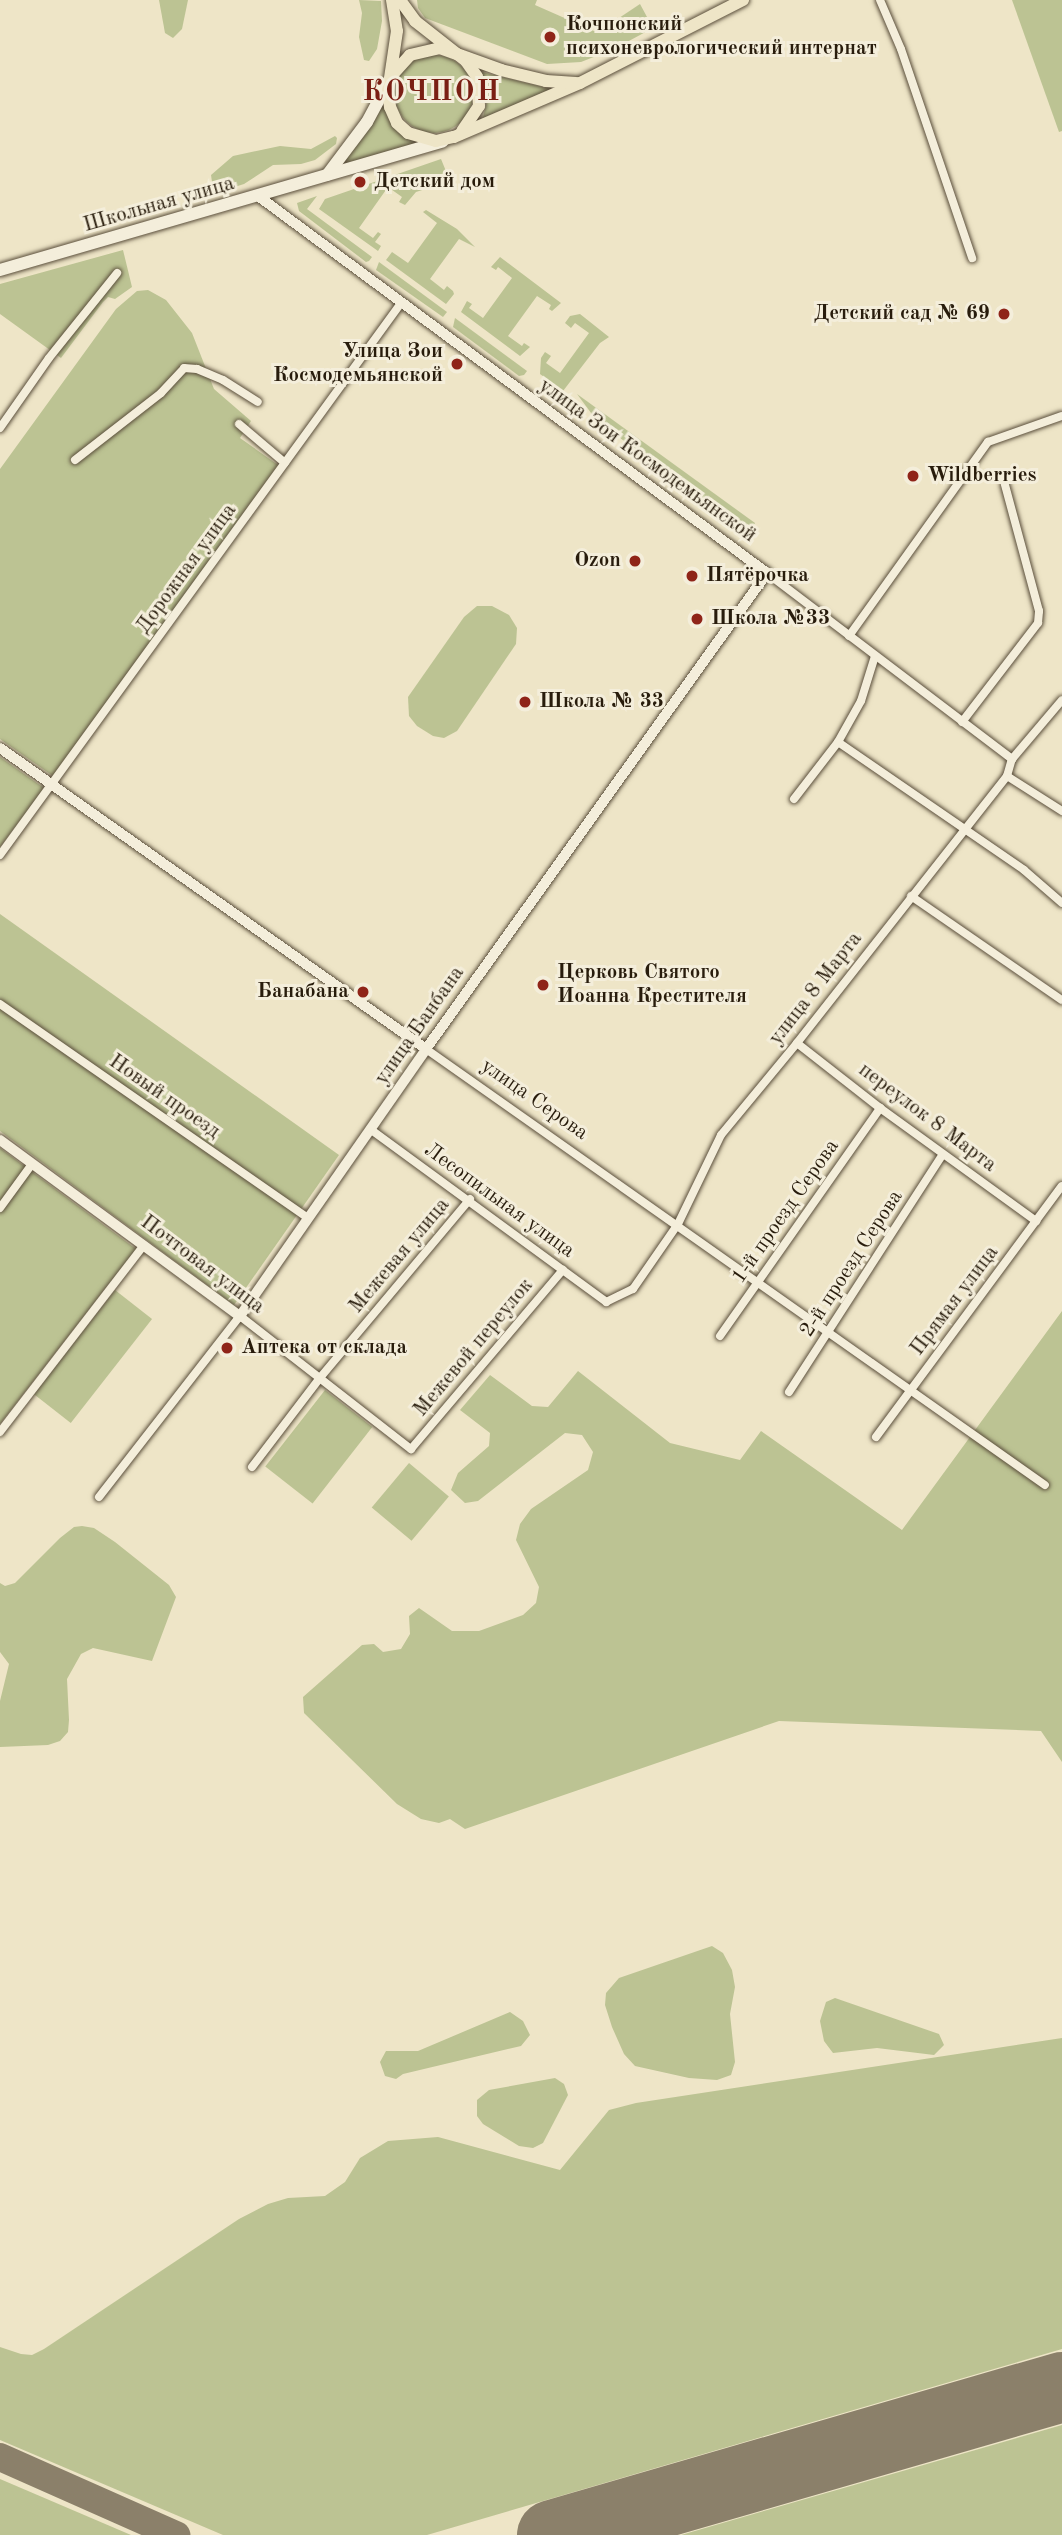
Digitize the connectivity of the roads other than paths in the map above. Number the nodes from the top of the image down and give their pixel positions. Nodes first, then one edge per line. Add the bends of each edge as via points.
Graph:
1 (392, 0) edge
2 (400, 0) edge
3 (743, 0) edge
4 (880, 0) edge
5 (452, 51) junction
6 (389, 81) junction
7 (580, 83) junction
8 (454, 137) junction
9 (327, 175) junction
10 (258, 197) junction
11 (972, 258) dead end
12 (0, 270) edge
13 (117, 274) dead end
14 (401, 303) junction
15 (258, 402) dead end
16 (1062, 416) edge
17 (239, 424) dead end
18 (0, 428) edge
19 (75, 460) dead end
20 (285, 463) junction
21 (1004, 485) dead end
22 (767, 573) junction
23 (849, 636) junction
24 (875, 656) junction
25 (1062, 700) edge
26 (962, 722) junction
27 (838, 742) junction
28 (0, 748) edge
29 (1012, 759) junction
30 (1007, 776) junction
31 (52, 785) junction
32 (794, 799) dead end
33 (1062, 811) edge
34 (965, 829) junction
35 (0, 855) edge
36 (911, 897) junction
37 (1062, 903) edge
38 (1062, 1000) edge
39 (2, 1009) edge
40 (797, 1044) junction
41 (426, 1049) junction
42 (880, 1108) junction
43 (370, 1129) junction
44 (0, 1140) edge
45 (943, 1154) junction
46 (32, 1164) junction
47 (1062, 1186) edge
48 (470, 1199) junction
49 (0, 1208) edge
50 (308, 1218) junction
51 (1036, 1221) junction
52 (678, 1224) junction
53 (144, 1245) junction
54 (563, 1270) junction
55 (758, 1282) junction
56 (606, 1302) joint
57 (240, 1316) junction
58 (830, 1332) junction
59 (720, 1336) dead end
60 (319, 1379) junction
61 (910, 1390) junction
62 (789, 1392) dead end
63 (0, 1432) edge
64 (876, 1437) dead end
65 (411, 1449) joint
66 (252, 1467) dead end
67 (1045, 1485) dead end
68 (99, 1497) dead end

1 - 6 main road via 397,31
2 - 5 main road via 415,21
3 - 7 main road
4 - 11 street via 906,61
5 - 6 main road via 432,48 414,53
5 - 7 main road via 501,70 546,81
5 - 8 main road via 473,70 480,94 473,120
6 - 8 main road via 390,107 403,129 427,140
6 - 9 main road via 367,122
7 - 8 main road
8 - 9 main road, Школьная улица
9 - 10 main road, Школьная улица
10 - 12 main road, Школьная улица
10 - 14 street, улица Зои Космодемьянской
13 - 18 street
14 - 20 street, Дорожная улица
14 - 22 street, улица Зои Космодемьянской
15 - 19 street via 223,380 184,368 161,393
16 - 23 street via 988,442
17 - 20 street
20 - 31 street, Дорожная улица
21 - 26 street via 1038,623
22 - 23 street, улица Зои Космодемьянской
22 - 41 street, улица Банбана
23 - 24 street, улица Зои Космодемьянской
24 - 26 street, улица Зои Космодемьянской
24 - 27 street via 861,701
25 - 29 street, улица 8 Марта
26 - 29 street, улица Зои Космодемьянской
27 - 32 street
27 - 34 street
28 - 31 street, улица Серова
29 - 30 street, улица 8 Марта
30 - 33 street
30 - 34 street, улица 8 Марта
31 - 35 street, Дорожная улица
31 - 41 street, улица Серова
34 - 36 street, улица 8 Марта
34 - 37 street
36 - 38 street
36 - 40 street, улица 8 Марта
39 - 50 street, Новый проезд
40 - 42 street, переулок 8 Марта
40 - 52 street, улица 8 Марта via 721,1135
41 - 43 street, улица Банбана
41 - 52 street, улица Серова
42 - 45 street, переулок 8 Марта
42 - 55 street, 1-й проезд Серова
43 - 48 street, Лесопильная улица
43 - 50 street, улица Банбана
44 - 46 street, Почтовая улица
45 - 51 street, переулок 8 Марта
45 - 58 street, 2-й проезд Серова
46 - 49 street
46 - 53 street, Почтовая улица
47 - 51 street, Прямая улица
48 - 54 street, Лесопильная улица
48 - 60 street, Межевая улица
50 - 57 street, улица Банбана
51 - 61 street, Прямая улица
52 - 55 street, улица Серова
52 - 56 street, улица 8 Марта via 633,1289
53 - 57 street, Почтовая улица
53 - 63 street
54 - 56 street, Лесопильная улица
54 - 65 street, Межевой переулок
55 - 58 street, улица Серова
55 - 59 street, 1-й проезд Серова
57 - 60 street, Почтовая улица
57 - 68 street, улица Банбана
58 - 61 street, улица Серова
58 - 62 street, 2-й проезд Серова
60 - 65 street, Почтовая улица
60 - 66 street, Межевая улица
61 - 64 street, Прямая улица
61 - 67 street, улица Серова

